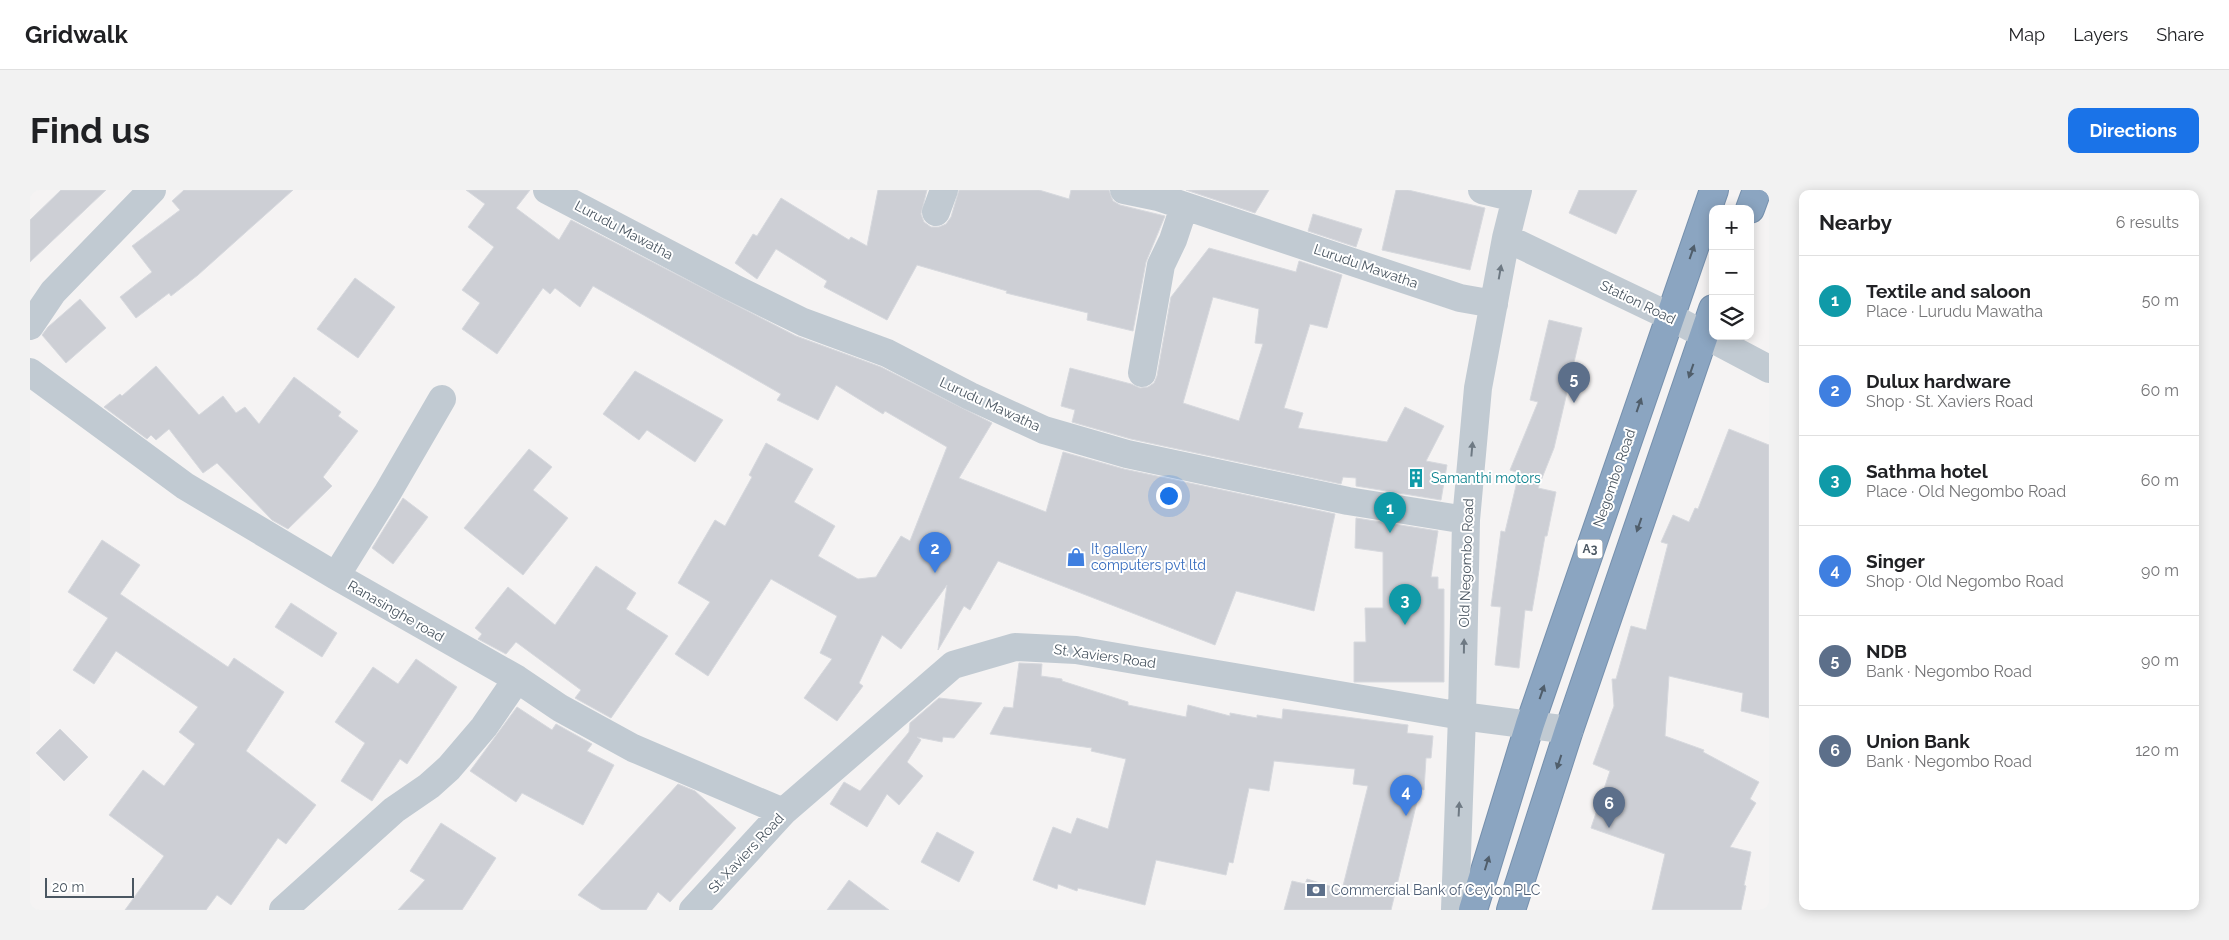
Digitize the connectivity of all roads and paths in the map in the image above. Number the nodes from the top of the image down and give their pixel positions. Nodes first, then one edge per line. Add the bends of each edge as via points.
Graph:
1 (152, 190) edge
2 (547, 190) edge
3 (1124, 190) edge
4 (1482, 190) edge
5 (1714, 190) edge
6 (1757, 190) edge
7 (1517, 194) edge
8 (1751, 205) edge
9 (1184, 207) junction
10 (1506, 238) junction
11 (1494, 304) junction
12 (1669, 316) junction
13 (1708, 321) edge
14 (30, 326) edge
15 (1769, 369) edge
16 (30, 372) edge
17 (1142, 373) dead end
18 (442, 399) dead end
19 (1466, 520) junction
20 (336, 576) junction
21 (517, 679) junction
22 (1462, 716) junction
23 (1530, 724) junction
24 (1569, 730) junction
25 (783, 812) junction
26 (283, 910) edge
27 (693, 910) edge
28 (1454, 910) edge
29 (1473, 910) edge
30 (1511, 910) edge

1 - 14 street via 54,292
2 - 19 street, Lurudu Mawatha via 803,322 887,353 1044,430 1127,454 1339,499
3 - 9 street, Lurudu Mawatha via 1158,197
4 - 7 street
12 -> 5 highway, Negombo Road / A3
6 - 8 highway
7 - 10 street, Old Negombo Road
9 - 11 street, Lurudu Mawatha via 1460,298
9 - 17 street via 1161,266
11 -> 10 street, Old Negombo Road
10 - 12 street, Station Road
19 -> 11 street, Old Negombo Road via 1478,388
12 - 13 street, Station Road
23 -> 12 highway, Negombo Road / A3
13 - 15 street, Station Road
13 -> 24 highway
16 - 20 street, Ranasinghe road via 185,486
18 - 20 street
22 -> 19 street, Old Negombo Road
20 - 21 street, Ranasinghe road
21 - 25 street, Ranasinghe road via 560,708 633,748
21 - 26 street via 484,728 449,768 394,810
22 - 23 street, St. Xaviers Road
22 - 25 street, St. Xaviers Road via 1076,650 1014,647 953,665
28 -> 22 street, Old Negombo Road
23 - 24 street, St. Xaviers Road
29 -> 23 highway, Negombo Road / A3
24 -> 30 highway
25 - 27 street, St. Xaviers Road

